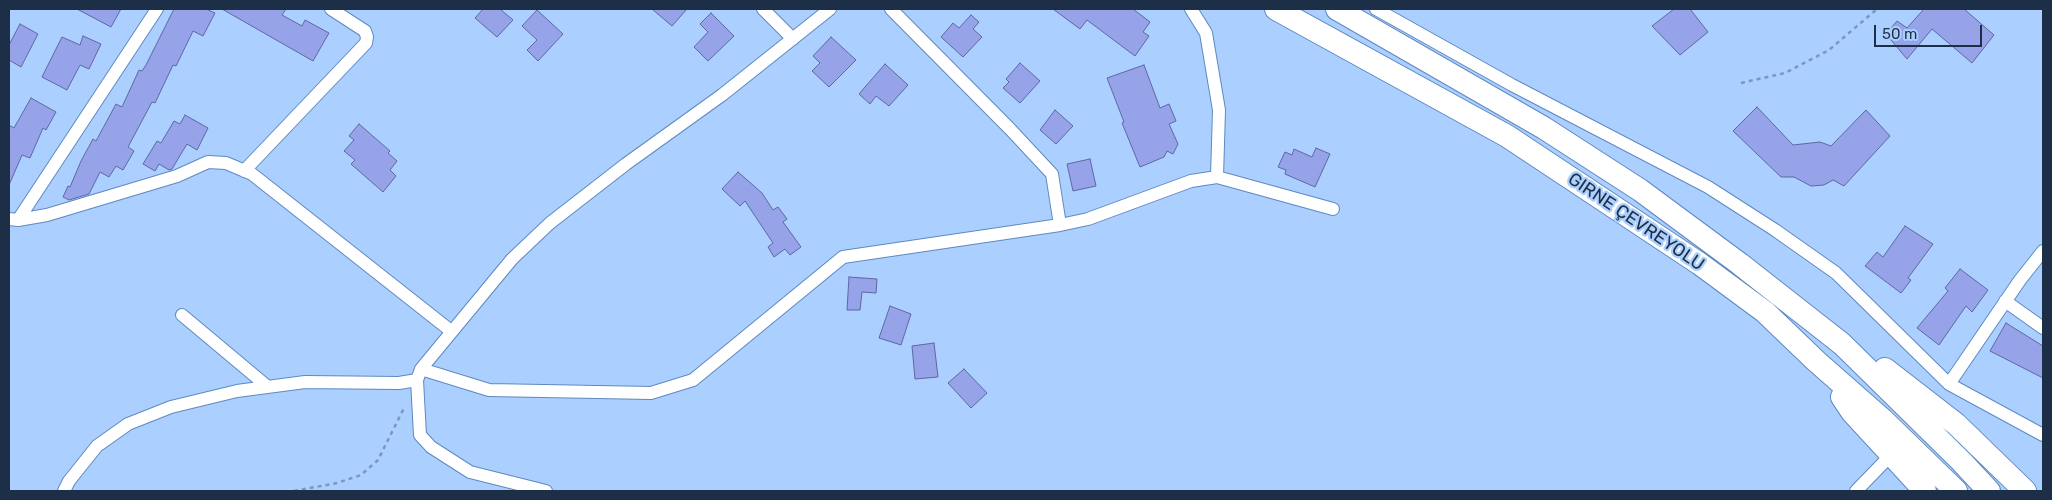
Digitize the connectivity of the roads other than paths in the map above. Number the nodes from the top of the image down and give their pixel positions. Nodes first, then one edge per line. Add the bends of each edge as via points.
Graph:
1 (157, 9) edge
2 (331, 9) edge
3 (763, 9) edge
4 (830, 9) edge
5 (891, 9) edge
6 (1191, 9) edge
7 (1276, 9) edge
8 (1337, 9) edge
9 (1376, 9) edge
10 (793, 39) junction
11 (244, 171) junction
12 (1217, 177) junction
13 (1332, 209) dead end
14 (14, 220) edge
15 (1060, 226) junction
16 (2043, 251) edge
17 (2005, 301) junction
18 (182, 316) dead end
19 (2043, 328) edge
20 (451, 332) junction
21 (1842, 344) junction
22 (1816, 361) junction
23 (415, 377) junction
24 (1949, 384) junction
25 (268, 387) junction
26 (2043, 435) edge
27 (1891, 455) junction
28 (64, 491) edge
29 (546, 491) edge
30 (1856, 491) edge
31 (1924, 491) edge
32 (1956, 491) edge
33 (1989, 491) edge
34 (2025, 491) edge

1 - 14 street
2 - 11 street via 365,30 368,36 366,44
3 - 10 street
4 - 10 street
5 - 15 street via 1052,174
6 - 12 street via 1206,33 1219,110
7 - 22 highway, GIRNE ÇEVREYOLU via 1507,136 1613,205 1765,312
8 - 21 highway, GIRNE ÇEVREYOLU via 1544,128 1640,190
9 - 24 street via 1512,85 1708,187 1775,230 1836,273
10 - 20 street via 550,223 512,259
11 - 14 street via 226,163 208,162 177,176 47,215
11 - 20 street via 252,174
12 - 13 street
12 - 15 street via 1191,181
15 - 23 street via 843,258 694,380 651,392 490,390
16 - 17 street
17 - 19 street
17 - 24 street
18 - 25 street
20 - 23 street
21 - 33 highway, GIRNE ÇEVREYOLU
21 - 34 highway via 1888,371 1956,424
22 - 27 highway via 1852,412
22 - 32 highway, GIRNE ÇEVREYOLU
23 - 25 street via 399,383 305,382
23 - 29 street via 420,435 431,447 470,472
24 - 26 street
25 - 28 street via 171,407 128,424 97,446
27 - 30 street
27 - 31 highway

